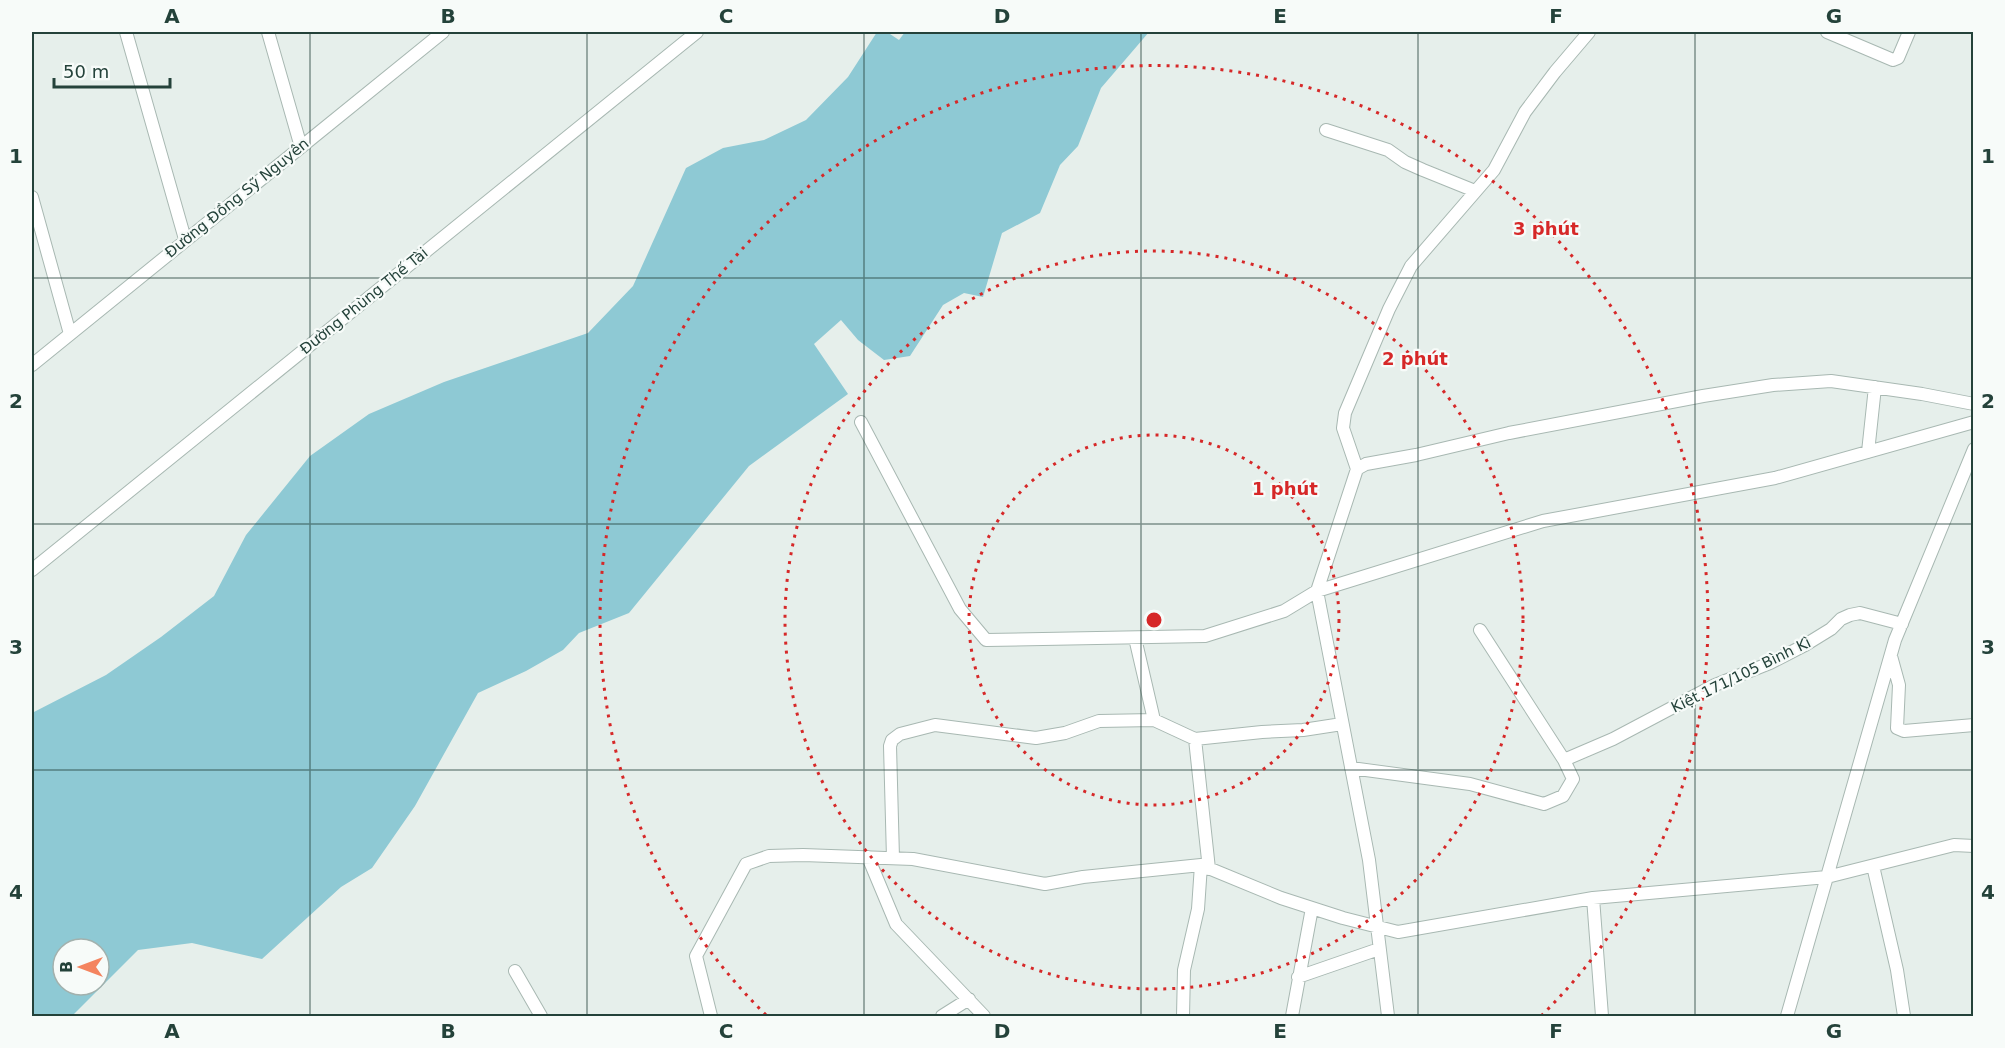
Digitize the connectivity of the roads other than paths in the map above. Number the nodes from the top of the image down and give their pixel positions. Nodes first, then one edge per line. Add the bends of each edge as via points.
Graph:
1 (126, 32) edge
2 (268, 32) edge
3 (443, 32) edge
4 (697, 32) edge
5 (1589, 32) edge
6 (1827, 32) edge
7 (1909, 32) edge
8 (1326, 130) dead end
9 (301, 147) junction
10 (1476, 191) junction
11 (32, 198) edge
12 (185, 239) junction
13 (70, 334) junction
14 (32, 365) edge
15 (1875, 387) junction
16 (1974, 404) edge
17 (861, 422) dead end
18 (1974, 422) edge
19 (1974, 449) edge
20 (1868, 452) junction
21 (1357, 469) junction
22 (1969, 471) edge
23 (32, 570) edge
24 (1317, 591) junction
25 (1902, 624) junction
26 (1480, 630) dead end
27 (1135, 638) junction
28 (1891, 655) junction
29 (1154, 720) junction
30 (1342, 724) junction
31 (1974, 725) edge
32 (1196, 739) junction
33 (1564, 760) junction
34 (1351, 768) junction
35 (1972, 846) edge
36 (868, 857) junction
37 (893, 858) junction
38 (1974, 860) edge
39 (1873, 866) junction
40 (1205, 867) junction
41 (1827, 878) junction
42 (1593, 898) junction
43 (1312, 908) junction
44 (1377, 926) junction
45 (1379, 949) junction
46 (515, 971) dead end
47 (1298, 976) junction
48 (969, 999) junction
49 (541, 1017) edge
50 (711, 1017) edge
51 (942, 1017) edge
52 (984, 1017) edge
53 (1183, 1017) edge
54 (1292, 1017) edge
55 (1388, 1017) edge
56 (1602, 1017) edge
57 (1786, 1017) edge
58 (1904, 1017) edge

1 - 12 street
2 - 9 street
3 - 9 street, Đường Đồng Sỹ Nguyên
4 - 23 street, Đường Phùng Thế Tài
5 - 10 street via 1525,112 1494,170
6 - 7 street via 1893,60 1898,58
8 - 10 street via 1388,150 1405,162
9 - 12 street, Đường Đồng Sỹ Nguyên
10 - 21 street via 1411,266 1349,402 1343,428
11 - 13 street
12 - 13 street, Đường Đồng Sỹ Nguyên
13 - 14 street, Đường Đồng Sỹ Nguyên
15 - 16 street
15 - 20 street
15 - 21 street via 1831,381 1773,385 1509,433
17 - 27 street via 960,609 986,640
18 - 20 street
19 - 22 street
20 - 24 street via 1775,478 1543,521
21 - 24 street
22 - 25 street
24 - 27 street via 1284,611 1205,636
24 - 30 street
25 - 28 street
25 - 33 street, Kiệt 171/105 Bình Kì via 1860,613 1850,615 1796,650
26 - 33 street
27 - 29 street
28 - 31 street via 1899,685 1897,728 1904,731
28 - 41 street
29 - 32 street
29 - 37 street via 1099,721 1036,738 945,726 926,727 895,737 890,746
30 - 32 street
30 - 34 street
32 - 40 street
33 - 34 street via 1573,779 1563,796 1544,804 1470,784
34 - 44 street
35 - 38 street
35 - 39 street via 1954,845
36 - 37 street
36 - 48 street via 896,924
36 - 50 street via 769,856 746,864 696,956
37 - 40 street via 1045,884
39 - 41 street
39 - 58 street
40 - 43 street
40 - 53 street via 1184,970
41 - 42 street
41 - 57 street
42 - 44 street via 1398,932
42 - 56 street
43 - 44 street
43 - 47 street
44 - 45 street
45 - 47 street
45 - 55 street
46 - 49 street
47 - 54 street
48 - 51 street
48 - 52 street

